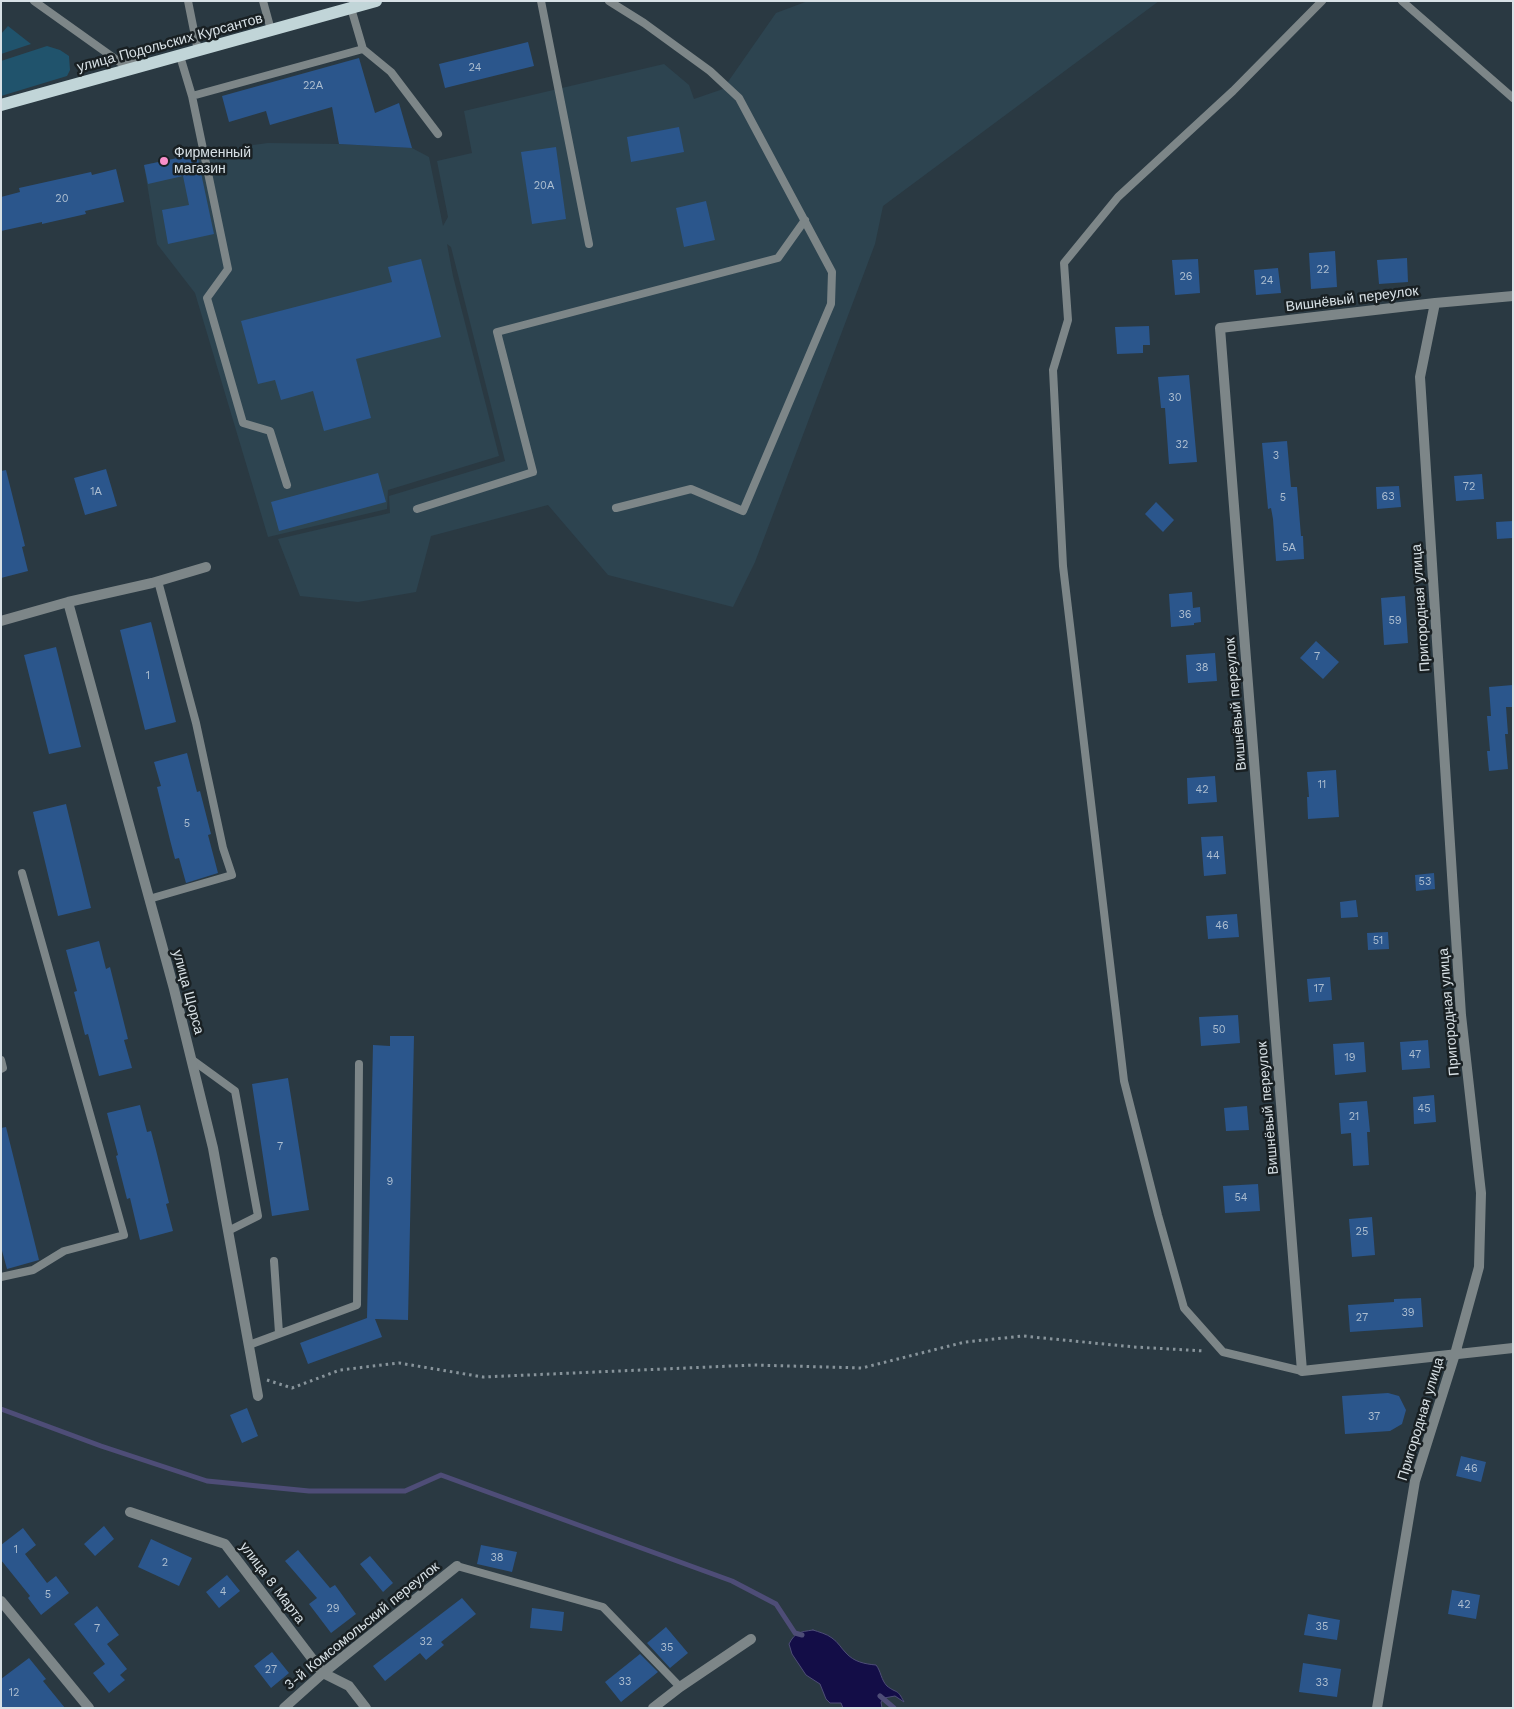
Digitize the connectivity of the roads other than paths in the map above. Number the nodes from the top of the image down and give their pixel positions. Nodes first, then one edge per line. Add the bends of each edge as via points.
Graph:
1 (34, 1) edge
2 (188, 1) edge
3 (263, 1) edge
4 (376, 1) edge
5 (541, 1) edge
6 (609, 1) edge
7 (1322, 1) edge
8 (1402, 1) edge
9 (351, 8) junction
10 (271, 30) junction
11 (363, 49) junction
12 (198, 51) junction
13 (180, 56) junction
14 (158, 61) junction
15 (192, 96) junction
16 (1513, 98) edge
17 (1, 105) edge
18 (438, 134) dead end
19 (804, 220) junction
20 (589, 244) dead end
21 (1513, 296) edge
22 (1435, 303) junction
23 (287, 485) dead end
24 (616, 508) dead end
25 (417, 510) dead end
26 (206, 567) dead end
27 (158, 581) junction
28 (68, 602) junction
29 (1, 621) edge
30 (22, 873) dead end
31 (149, 899) junction
32 (191, 1059) junction
33 (1, 1060) edge
34 (359, 1064) dead end
35 (1, 1069) edge
36 (228, 1231) junction
37 (274, 1261) dead end
38 (1, 1278) edge
39 (279, 1333) junction
40 (249, 1345) junction
41 (1513, 1348) edge
42 (1455, 1354) junction
43 (1302, 1371) junction
44 (258, 1396) dead end
45 (130, 1512) dead end
46 (457, 1566) joint
47 (1, 1601) edge
48 (751, 1639) dead end
49 (323, 1673) junction
50 (680, 1687) junction
51 (88, 1708) edge
52 (284, 1708) edge
53 (366, 1708) edge
54 (654, 1708) edge
55 (1377, 1708) edge

1 - 14 lane via 121,63
2 - 12 lane
3 - 10 lane
4 - 9 main road, улица Подольских Курсантов
5 - 20 lane
6 - 19 lane via 710,71 739,98
7 - 43 lane via 1233,92 1118,197 1064,263 1068,320 1052,370 1062,566 1124,1081 1184,1308 1223,1352
8 - 16 lane
9 - 10 main road, улица Подольских Курсантов
9 - 11 lane
10 - 12 main road, улица Подольских Курсантов
11 - 15 lane
11 - 18 lane via 392,72
12 - 13 main road, улица Подольских Курсантов
13 - 14 main road, улица Подольских Курсантов
13 - 15 lane
14 - 17 main road, улица Подольских Курсантов
15 - 23 lane via 228,269 207,298 243,423 270,430
19 - 24 lane via 832,272 831,304 743,511 691,489
19 - 25 lane via 778,258 497,332 533,472
21 - 22 street, Вишнёвый переулок
22 - 42 street, Пригородная улица via 1420,376 1461,1015 1481,1193 1479,1267
22 - 43 street, Вишнёвый переулок via 1220,328
26 - 27 street
27 - 28 street
27 - 31 lane via 232,874
28 - 29 street
28 - 31 street, улица Щорса
30 - 38 lane via 124,1235 64,1251 32,1270
31 - 32 street, улица Щорса
32 - 36 street, улица Щорса via 213,1148
32 - 36 lane via 235,1091 258,1216
33 - 35 lane via 4,1068
34 - 39 lane via 356,1305
36 - 40 street, улица Щорса
37 - 39 lane
39 - 40 lane
40 - 44 street, улица Щорса
41 - 42 street
42 - 43 street
42 - 55 street, Пригородная улица via 1415,1481
45 - 49 street, улица 8 Марта via 225,1544
46 - 49 street, 3-й Комсомольский переулок
46 - 50 lane via 603,1607
47 - 51 street
48 - 50 street
49 - 52 street, 3-й Комсомольский переулок
49 - 53 street, улица 8 Марта via 349,1686
50 - 54 street

